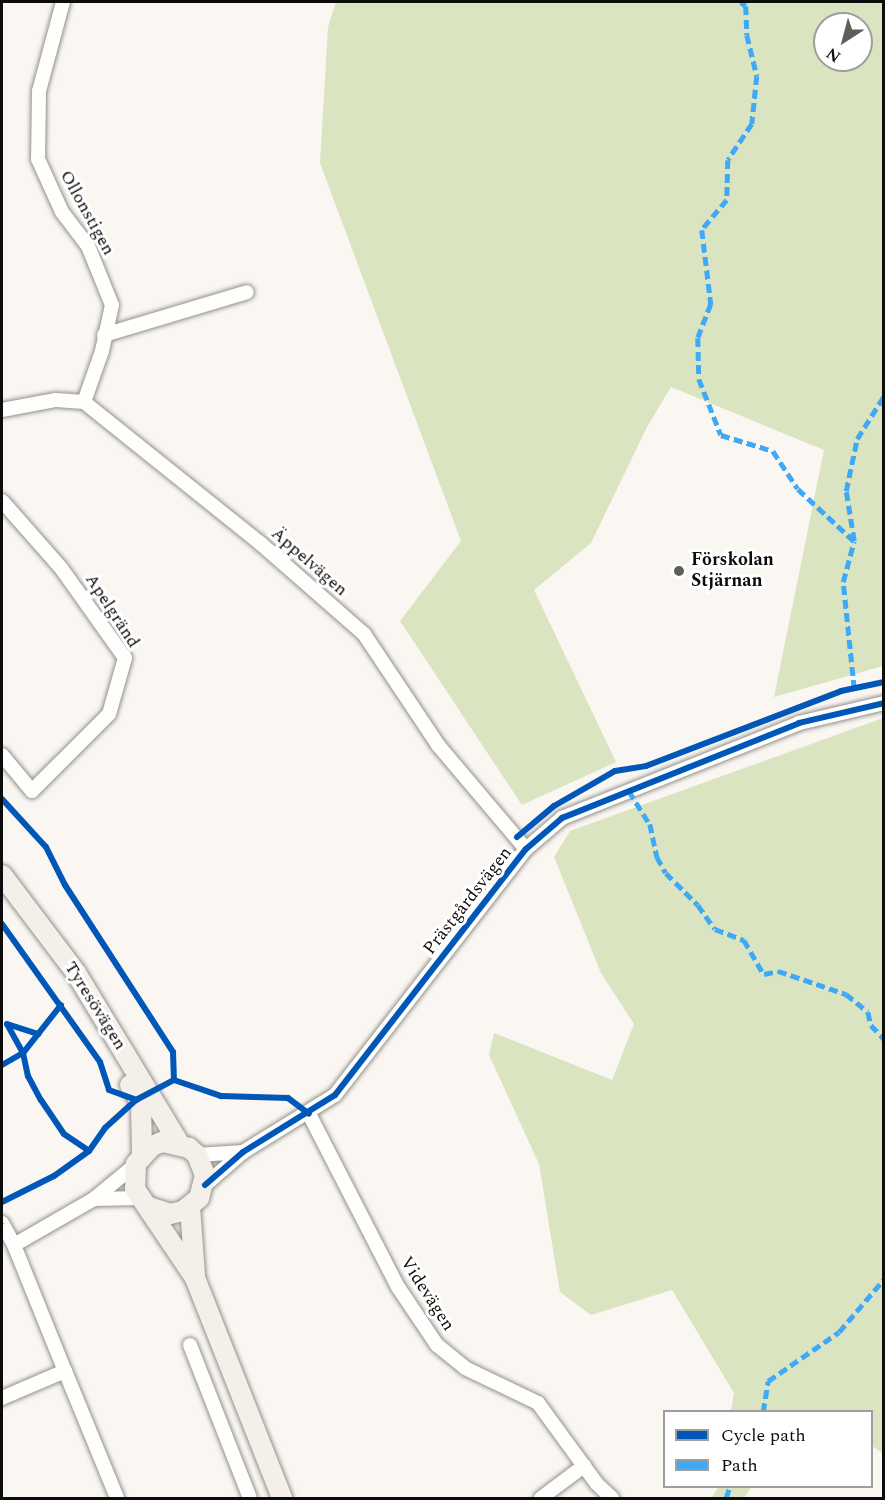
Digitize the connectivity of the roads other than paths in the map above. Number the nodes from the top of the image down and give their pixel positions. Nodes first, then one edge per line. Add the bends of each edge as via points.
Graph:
1 (63, 2) edge
2 (247, 292) dead end
3 (104, 335) junction
4 (84, 402) junction
5 (2, 410) edge
6 (2, 501) edge
7 (884, 703) edge
8 (2, 754) edge
9 (526, 849) junction
10 (2, 875) edge
11 (2, 890) edge
12 (309, 1114) junction
13 (179, 1143) junction
14 (243, 1152) junction
15 (197, 1155) junction
16 (139, 1159) junction
17 (205, 1185) junction
18 (94, 1198) junction
19 (144, 1203) junction
20 (190, 1207) junction
21 (2, 1223) edge
22 (14, 1245) junction
23 (195, 1278) junction
24 (190, 1345) dead end
25 (65, 1371) junction
26 (2, 1398) edge
27 (584, 1466) junction
28 (117, 1498) edge
29 (250, 1498) edge
30 (282, 1498) edge
31 (541, 1498) edge
32 (612, 1498) edge

1 - 3 street, Ollonstigen via 39,91 38,159 62,212 88,246 100,273 112,305
2 - 3 street
3 - 4 street, Ollonstigen
4 - 5 street via 56,400
4 - 9 street, Äppelvägen via 260,543 364,634 438,745
6 - 8 street, Apelgränd via 61,568 125,658 109,714 32,791
7 - 9 street, Prästgårdsvägen via 799,723 689,770 650,782 562,818
9 - 12 street, Prästgårdsvägen via 335,1095
10 - 13 main road, Tyresövägen via 76,973
11 - 16 main road, Tyresövägen via 67,981 141,1103
12 - 14 street, Prästgårdsvägen
12 - 27 street, Videvägen via 398,1287 437,1345 465,1368 538,1403
13 - 15 main road, Tyresövägen
13 - 16 main road via 162,1143
14 - 15 street, Prästgårdsvägen
14 - 17 street, Prästgårdsvägen
15 - 17 main road via 203,1165
16 - 18 street
16 - 19 main road, Tyresövägen via 134,1178
17 - 20 main road
18 - 19 street
18 - 22 street
19 - 20 main road via 170,1214
19 - 23 main road, Tyresövägen
20 - 23 main road, Tyresövägen
21 - 22 street
22 - 25 street
23 - 30 main road, Tyresövägen
24 - 29 street
25 - 26 street
25 - 28 street
27 - 31 street
27 - 32 street, Videvägen

